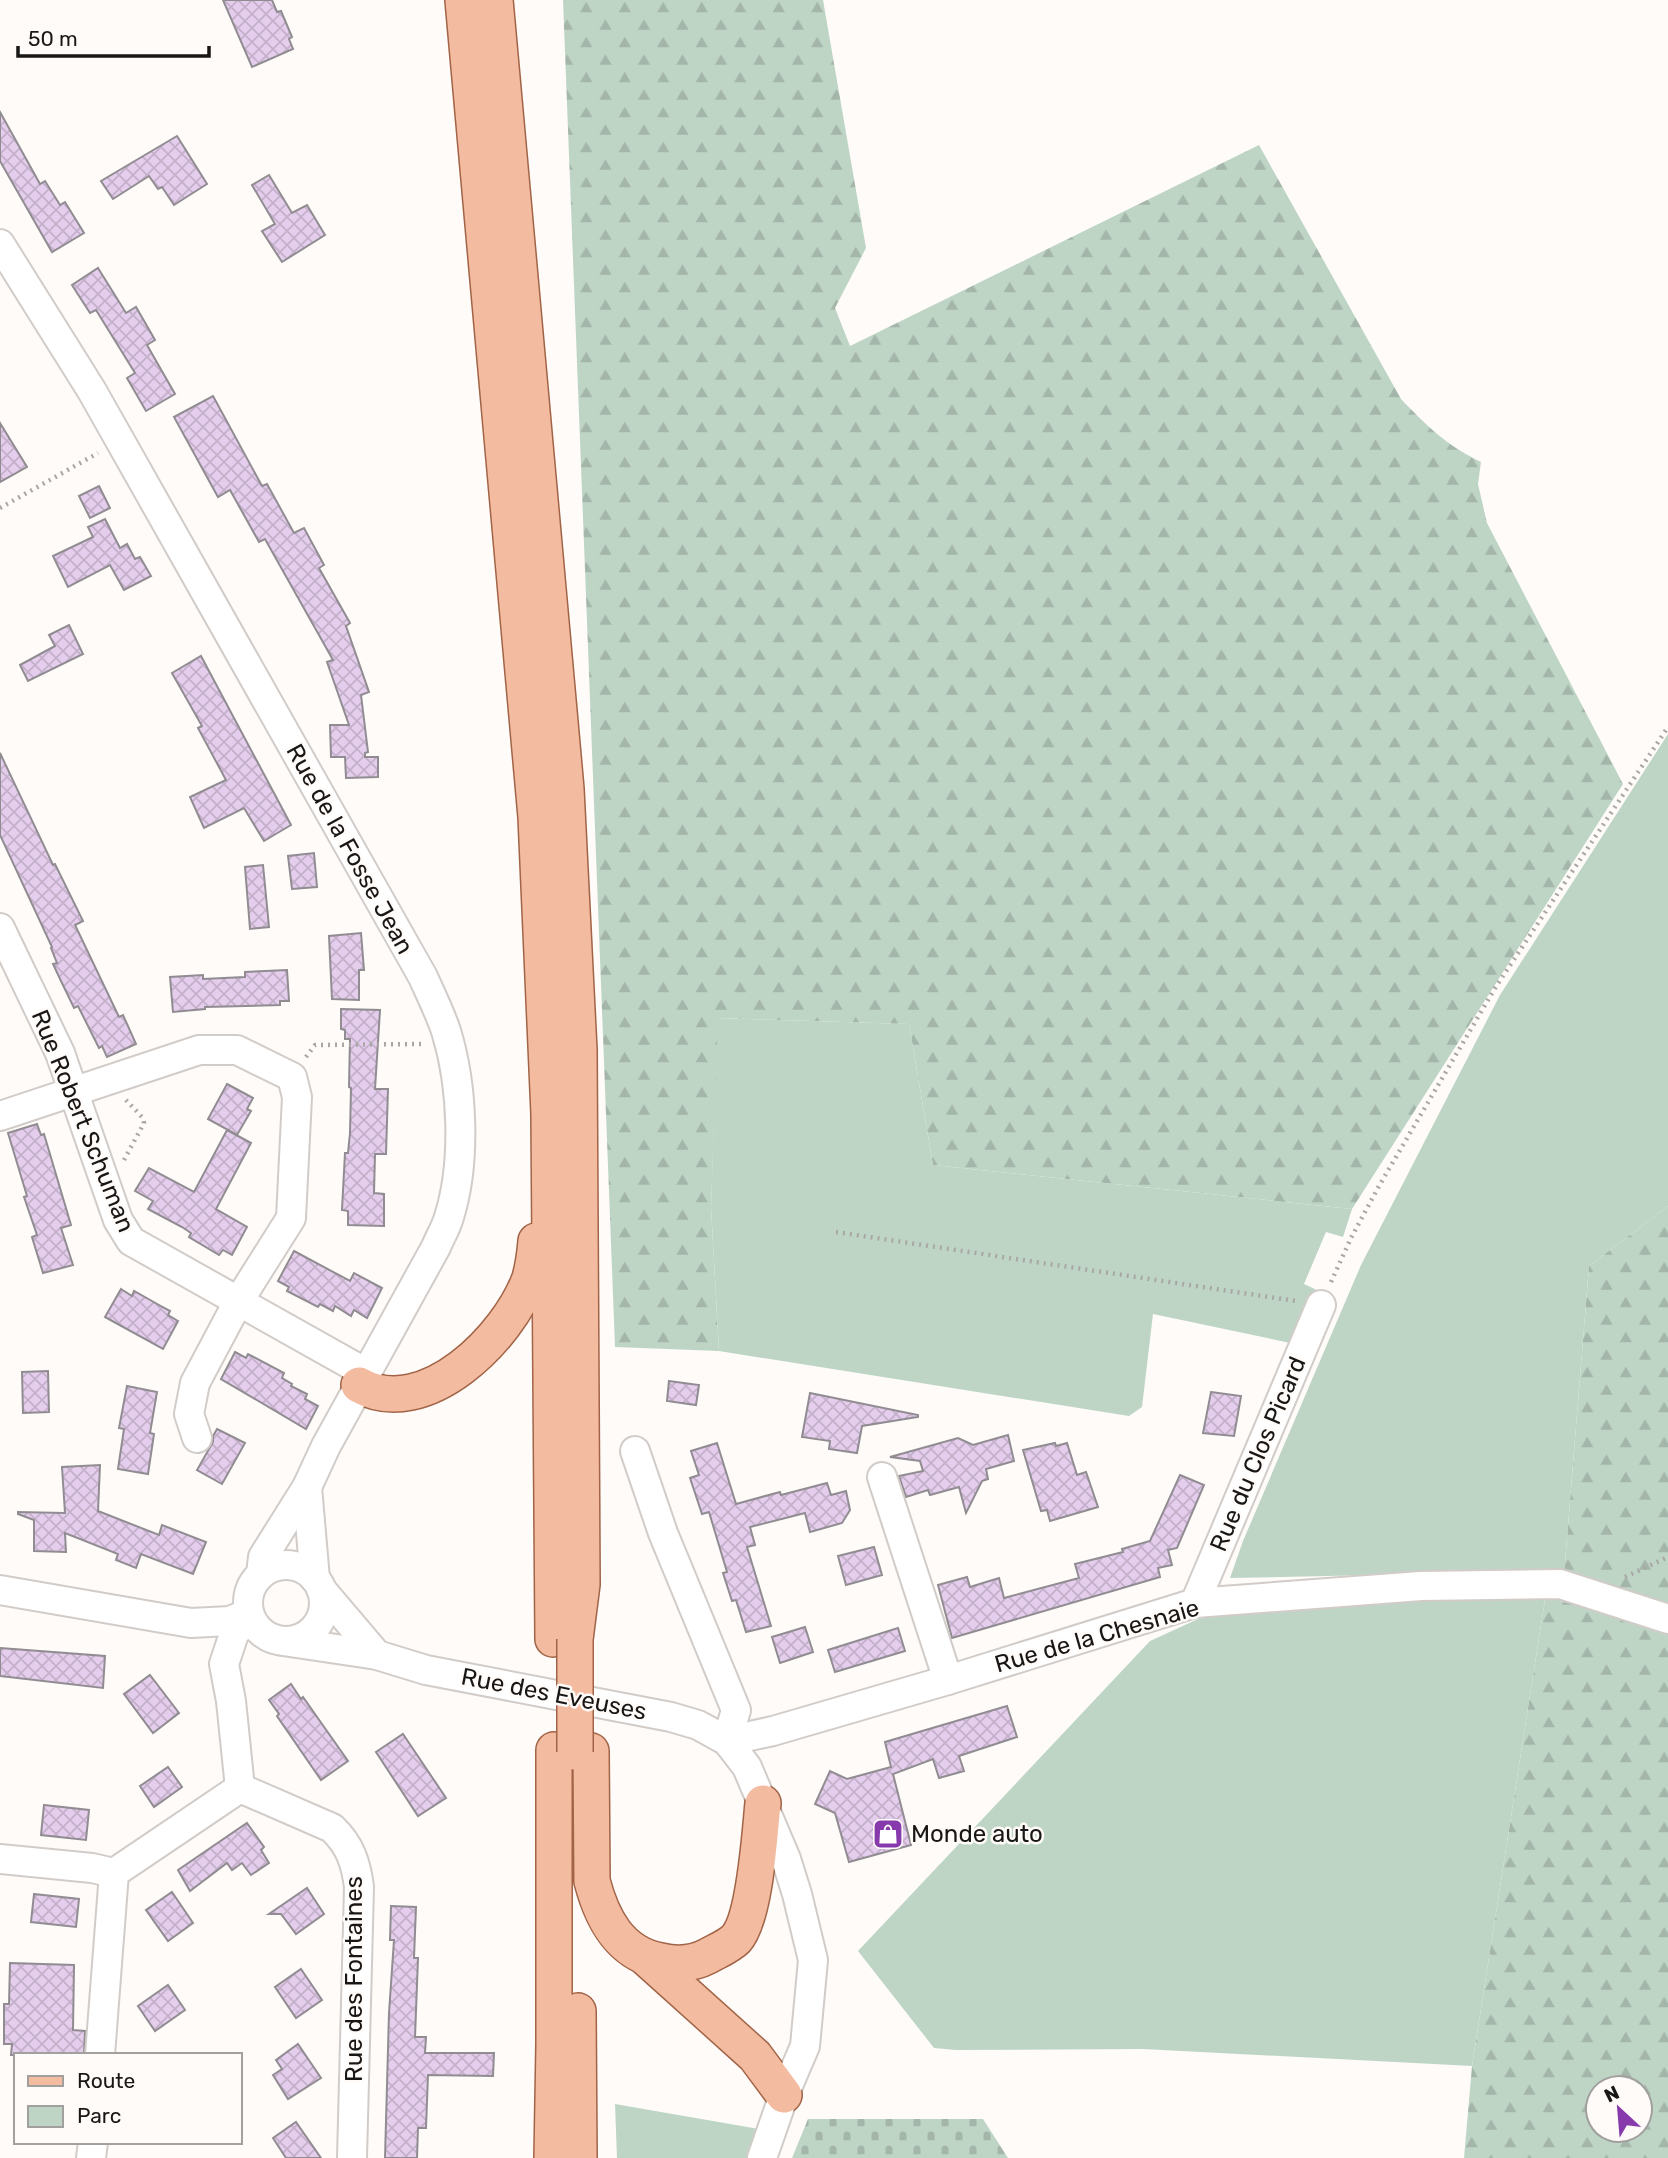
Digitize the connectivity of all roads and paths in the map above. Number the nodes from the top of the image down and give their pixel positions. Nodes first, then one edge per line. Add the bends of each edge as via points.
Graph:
1 (463, 0) edge
2 (495, 0) edge
3 (0, 244) edge
4 (120, 441) junction
5 (0, 508) edge
6 (1668, 727) edge
7 (0, 928) edge
8 (450, 1044) junction
9 (117, 1076) junction
10 (292, 1077) junction
11 (547, 1081) junction
12 (73, 1091) junction
13 (0, 1116) edge
14 (107, 1189) junction
15 (836, 1232) dead end
16 (238, 1302) junction
17 (1321, 1305) junction
18 (363, 1379) junction
19 (197, 1437) dead end
20 (635, 1451) dead end
21 (882, 1477) dead end
22 (307, 1487) junction
23 (1668, 1557) edge
24 (257, 1578) junction
25 (318, 1584) junction
26 (0, 1590) edge
27 (1590, 1593) junction
28 (1195, 1604) junction
29 (1668, 1619) edge
30 (191, 1623) junction
31 (262, 1627) junction
32 (572, 1640) junction
33 (377, 1655) junction
34 (224, 1664) junction
35 (948, 1680) junction
36 (231, 1700) junction
37 (727, 1741) junction
38 (573, 1751) junction
39 (240, 1788) junction
40 (763, 1803) junction
41 (0, 1859) edge
42 (114, 1873) junction
43 (646, 1958) junction
44 (100, 2053) edge
45 (783, 2095) junction
46 (352, 2158) edge
47 (552, 2158) edge
48 (579, 2158) edge
49 (762, 2158) edge

1 - 11 main road via 536,817
2 - 32 main road via 566,789 579,1050 582,1584
3 - 4 street, Rue de la Fosse Jean
4 - 5 path
4 - 8 street, Rue de la Fosse Jean via 422,977
6 - 17 path via 1495,988 1378,1186
7 - 12 street, Rue Robert Schuman via 60,1053
8 - 10 path via 315,1045
8 - 18 street, Rue de la Fosse Jean via 461,1126 449,1218
9 - 10 street via 199,1050 237,1050
9 - 12 street
9 - 14 path via 127,1101 144,1123
10 - 16 street via 297,1097 290,1218
11 - 18 main road via 538,1111 536,1248 520,1299 475,1357 424,1390 393,1395 371,1392
11 - 32 main road
12 - 13 street
12 - 14 street, Rue Robert Schuman
14 - 16 street, Rue Robert Schuman via 131,1241
15 - 17 path
16 - 18 street, Rue Robert Schuman
16 - 19 street via 195,1383 188,1414
17 - 28 street, Rue du Clos Picard
18 - 22 street, Rue de la Fosse Jean
20 - 37 street via 663,1533 736,1710
21 - 35 street
22 - 24 street, Rue de la Fosse Jean via 263,1557
22 - 25 street, Rue de la Fosse Jean
23 - 27 path
24 - 25 street via 272,1567 296,1566 307,1570
24 - 30 street
24 - 31 street via 247,1603
25 - 31 street via 323,1610 304,1636
25 - 33 street
26 - 30 street, Rue des Eveuses
27 - 28 street, Rue de la Chesnaie via 1560,1584 1421,1586
27 - 29 street, Rue de la Chesnaie
28 - 35 street, Rue de la Chesnaie
30 - 31 street, Rue des Eveuses via 230,1621
30 - 34 street
31 - 33 street, Rue des Eveuses
31 - 34 street via 235,1631
31 - 36 street via 240,1657
32 - 38 main road, bridge
33 - 37 street, Rue des Eveuses via 426,1670 671,1717
34 - 36 street
35 - 37 street, Rue de la Chesnaie
36 - 39 street
37 - 40 street via 747,1767
38 - 43 main road via 597,1902 620,1939
38 - 47 main road via 554,2043
38 - 48 main road
39 - 42 street
39 - 46 street, Rue des Fontaines via 332,1828 343,1839 356,1868
40 - 43 main road via 756,1874 745,1922 736,1939 700,1960 678,1965
40 - 45 street via 790,1871 813,1961 805,2046
41 - 42 street
42 - 44 street
43 - 45 main road via 755,2056
45 - 49 street

